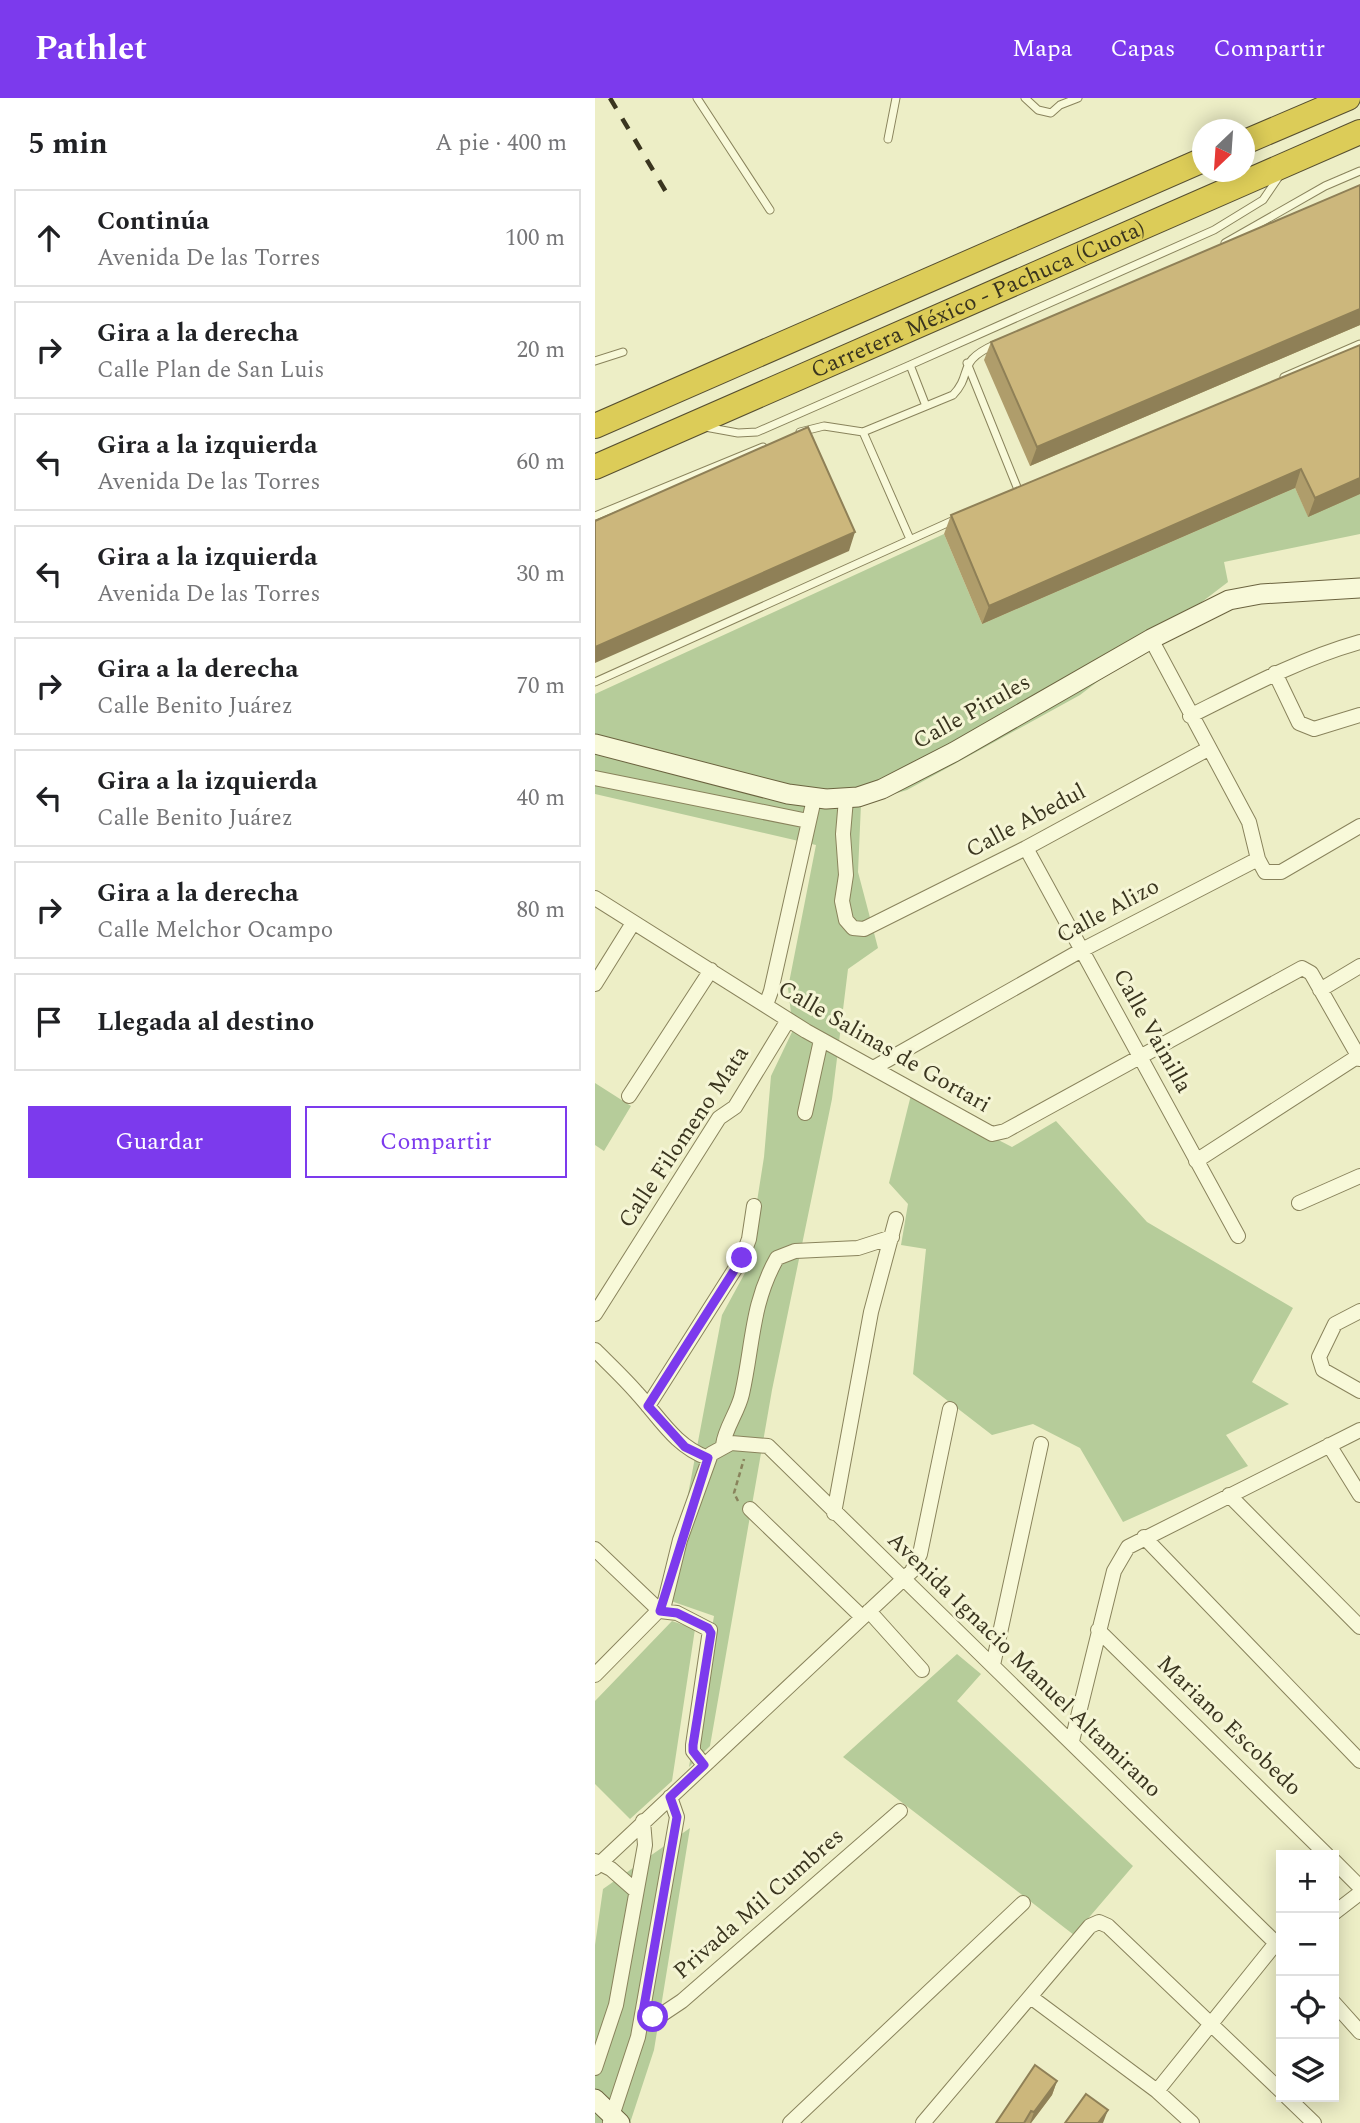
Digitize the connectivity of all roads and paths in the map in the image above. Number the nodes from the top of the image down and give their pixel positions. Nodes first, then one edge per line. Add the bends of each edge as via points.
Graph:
1 (697, 98) edge
2 (895, 98) edge
3 (1025, 98) edge
4 (1078, 98) edge
5 (1348, 98) edge
6 (1360, 132) edge
7 (1255, 137) edge
8 (888, 139) dead end
9 (1192, 164) edge
10 (1285, 164) junction
11 (1360, 171) edge
12 (770, 210) dead end
13 (1210, 250) edge
14 (1008, 339) edge
15 (1360, 344) edge
16 (623, 352) dead end
17 (595, 361) edge
18 (967, 363) junction
19 (910, 365) junction
20 (1272, 382) edge
21 (926, 406) junction
22 (693, 424) junction
23 (595, 426) edge
24 (863, 432) junction
25 (787, 437) edge
26 (775, 442) edge
27 (595, 467) edge
28 (1032, 486) edge
29 (1019, 492) junction
30 (1007, 497) edge
31 (595, 516) edge
32 (959, 518) edge
33 (910, 539) junction
34 (1360, 588) edge
35 (1151, 639) junction
36 (1360, 642) edge
37 (1275, 673) junction
38 (595, 682) edge
39 (1360, 715) edge
40 (1190, 716) junction
41 (595, 744) edge
42 (1207, 749) junction
43 (595, 778) edge
44 (814, 799) junction
45 (845, 799) junction
46 (808, 821) junction
47 (1360, 827) edge
48 (1026, 848) junction
49 (1258, 859) junction
50 (595, 898) edge
51 (633, 923) junction
52 (1080, 950) junction
53 (1360, 966) edge
54 (711, 970) junction
55 (595, 984) edge
56 (1321, 990) junction
57 (765, 1005) junction
58 (788, 1020) junction
59 (821, 1040) junction
60 (1141, 1056) junction
61 (1359, 1057) edge
62 (875, 1067) junction
63 (629, 1096) dead end
64 (805, 1113) dead end
65 (1196, 1161) junction
66 (1360, 1176) edge
67 (1299, 1203) dead end
68 (754, 1206) dead end
69 (896, 1219) dead end
70 (1238, 1236) dead end
71 (892, 1237) junction
72 (1360, 1311) edge
73 (595, 1314) edge
74 (595, 1350) edge
75 (601, 1366) edge
76 (1360, 1391) edge
77 (648, 1406) junction
78 (950, 1409) dead end
79 (1360, 1430) edge
80 (740, 1442) junction
81 (1041, 1444) dead end
82 (723, 1445) junction
83 (1329, 1445) junction
84 (708, 1458) junction
85 (1229, 1495) junction
86 (1360, 1495) edge
87 (750, 1509) joint
88 (834, 1513) junction
89 (1143, 1537) junction
90 (595, 1549) edge
91 (902, 1580) junction
92 (660, 1611) junction
93 (865, 1614) junction
94 (1360, 1627) edge
95 (1098, 1630) junction
96 (993, 1665) junction
97 (922, 1670) dead end
98 (595, 1675) edge
99 (1072, 1741) junction
100 (1360, 1761) edge
101 (704, 1765) junction
102 (670, 1797) junction
103 (900, 1811) dead end
104 (643, 1821) junction
105 (1322, 1850) edge
106 (596, 1864) edge
107 (1339, 1866) edge
108 (1360, 1887) edge
109 (636, 1891) junction
110 (1360, 1893) edge
111 (1023, 1903) dead end
112 (1339, 1909) edge
113 (1276, 1943) edge
114 (1276, 1947) edge
115 (1032, 1998) junction
116 (1339, 2007) edge
117 (642, 2018) junction
118 (1212, 2022) junction
119 (1357, 2022) edge
120 (595, 2068) edge
121 (1276, 2086) edge
122 (1157, 2091) junction
123 (595, 2099) edge
124 (1292, 2102) edge
125 (614, 2120) edge
126 (790, 2123) edge
127 (923, 2123) edge
128 (1192, 2123) edge
129 (1314, 2123) edge

1 - 12 lane
2 - 8 lane
3 - 4 lane via 1038,110 1051,113
5 - 7 highway
6 - 10 highway, Carretera México - Pachuca (Cuota)
9 - 23 highway, Carretera México - Pachuca (Cuota)
10 - 19 lane via 1263,200 1214,230
10 - 22 highway, Carretera México - Pachuca (Cuota)
11 - 13 lane
14 - 18 lane
15 - 20 lane
16 - 17 lane
18 - 21 lane via 956,392
18 - 29 lane
19 - 21 lane
19 - 22 lane via 757,432
21 - 24 lane
22 - 27 highway, Carretera México - Pachuca (Cuota)
24 - 25 lane via 813,426
24 - 33 lane
26 - 31 lane
28 - 29 lane
29 - 30 lane
32 - 33 lane
33 - 38 lane
34 - 35 street, Calle Pirules via 1240,597
35 - 40 street
35 - 45 street, Calle Pirules via 899,780 870,794
36 - 37 street
37 - 39 street via 1299,723 1306,728
37 - 40 street
40 - 42 street
41 - 44 street, Calle Pirules
42 - 48 street, Calle Abedul
42 - 49 street via 1248,822
43 - 46 street
44 - 45 street, Calle Pirules
44 - 46 street
45 - 48 street, Calle Abedul via 843,911 853,928 864,929
46 - 57 street
47 - 49 street via 1281,873 1265,872
48 - 52 street, Calle Vainilla
49 - 52 street, Calle Alizo
50 - 51 street, Calle Salinas de Gortari
51 - 54 street, Calle Salinas de Gortari
51 - 55 street
52 - 60 street, Calle Vainilla
52 - 62 street, Calle Alizo
53 - 56 street
54 - 57 street, Calle Salinas de Gortari
54 - 63 street
56 - 60 street, Calle Salinas de Gortari via 1305,969 1298,970
56 - 61 street
57 - 58 street, Calle Salinas de Gortari
58 - 59 street, Calle Salinas de Gortari
58 - 73 street, Calle Filomeno Mata via 735,1107 719,1118
59 - 62 street, Calle Salinas de Gortari
59 - 64 street
60 - 62 street, Calle Salinas de Gortari via 992,1134
60 - 65 street, Calle Vainilla
61 - 65 street
65 - 70 street, Calle Vainilla
66 - 67 street
68 - 77 street via 742,1258
69 - 71 street
71 - 82 street via 858,1248 783,1253 775,1262 748,1347 743,1392
71 - 88 street via 871,1312
72 - 76 street via 1335,1324 1319,1363
74 - 75 street
75 - 77 street
77 - 84 street via 685,1447
78 - 91 street via 919,1559
79 - 83 street
80 - 82 street, Avenida Ignacio Manuel Altamirano
80 - 87 path via 743,1469 734,1497
80 - 88 street, Avenida Ignacio Manuel Altamirano via 771,1448
81 - 96 street
82 - 84 street
83 - 85 street
83 - 86 street
84 - 92 street
85 - 89 street
85 - 94 street
87 - 93 street
88 - 91 street, Avenida Ignacio Manuel Altamirano
89 - 95 street via 1120,1558
89 - 100 street
90 - 92 street
91 - 93 street
91 - 96 street, Avenida Ignacio Manuel Altamirano
92 - 98 street
92 - 101 street via 677,1613 710,1630 693,1745
93 - 97 street
93 - 101 street
95 - 99 street
95 - 105 street, Mariano Escobedo
96 - 99 street, Avenida Ignacio Manuel Altamirano
99 - 113 street, Avenida Ignacio Manuel Altamirano
101 - 102 street
102 - 104 street
102 - 117 street via 677,1817
103 - 117 street, Privada Mil Cumbres via 682,2001 664,2013
104 - 106 street
104 - 109 street via 646,1832
106 - 109 street
107 - 108 street
109 - 120 street via 616,2006
110 - 112 street
111 - 126 street
114 - 118 street
115 - 118 street via 1098,1922 1108,1926
115 - 122 street
115 - 127 street
116 - 119 street
117 - 125 street
118 - 121 street
118 - 122 street
122 - 128 street
123 - 125 street
124 - 129 street

